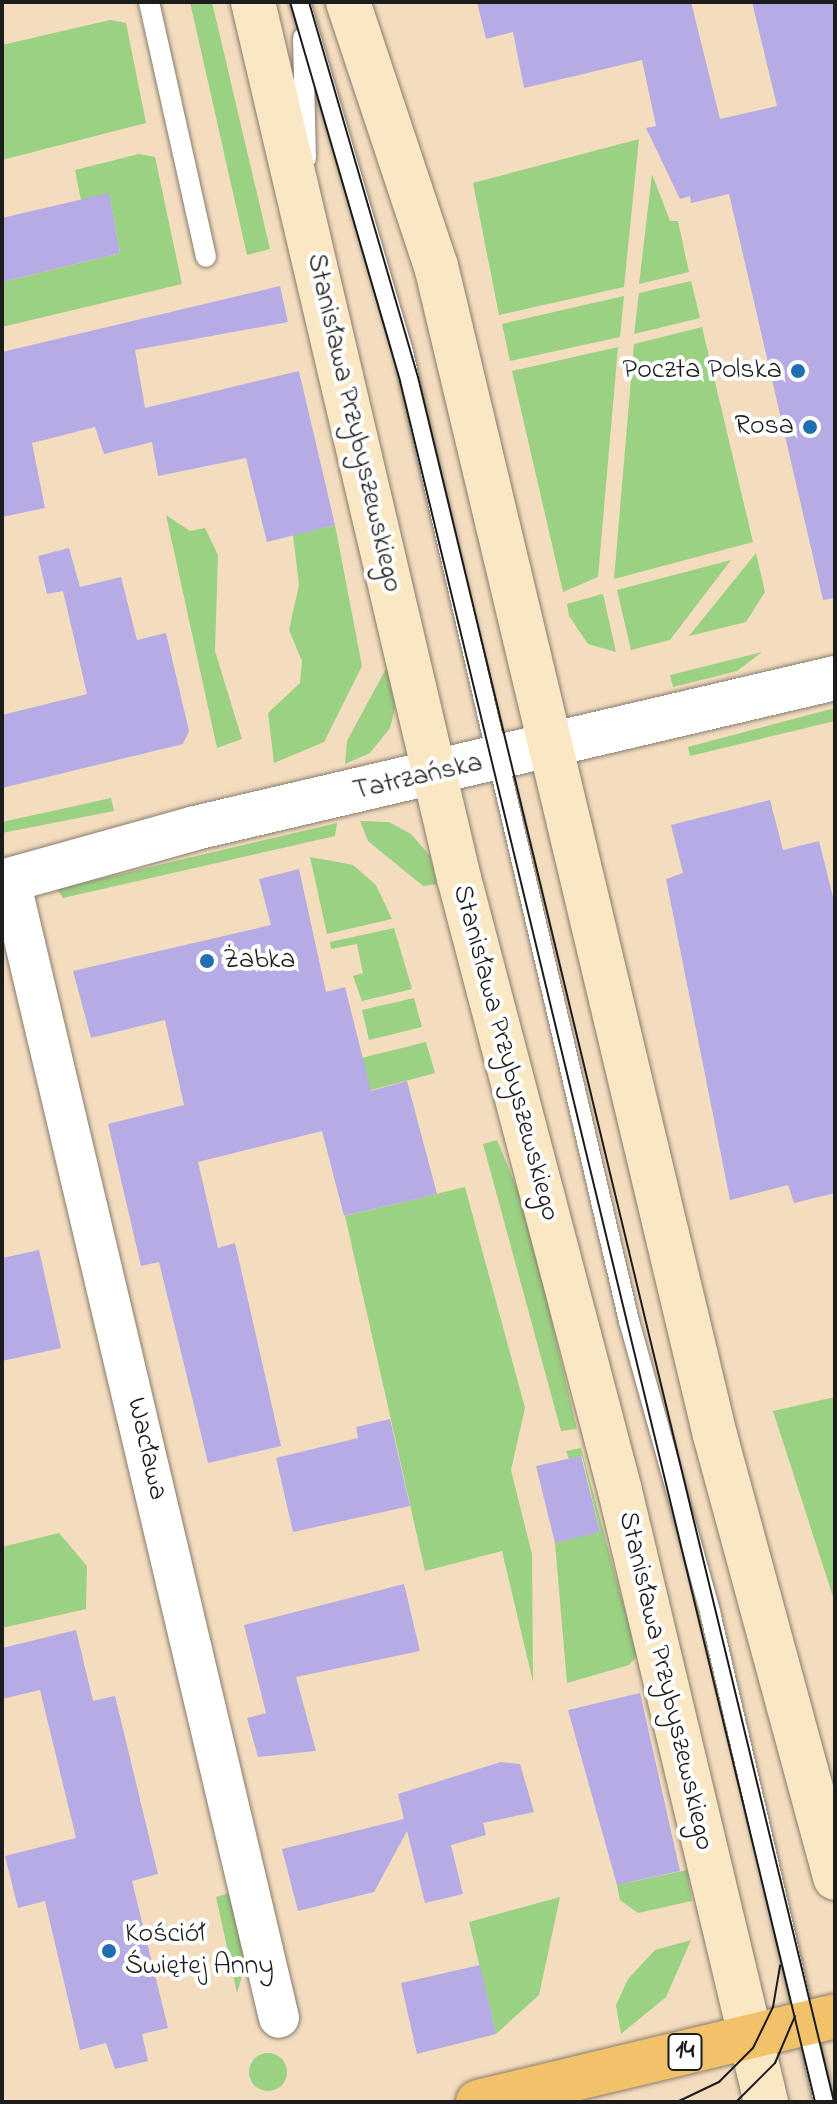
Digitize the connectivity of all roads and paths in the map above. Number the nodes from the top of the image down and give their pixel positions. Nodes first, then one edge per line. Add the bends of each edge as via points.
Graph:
1 (149, 2) edge
2 (253, 2) edge
3 (300, 2) edge
4 (348, 2) edge
5 (312, 253) junction
6 (206, 257) dead end
7 (835, 678) edge
8 (552, 747) junction
9 (499, 759) junction
10 (435, 774) junction
11 (6, 881) edge
12 (835, 1878) edge
13 (279, 2018) dead end
14 (821, 2019) edge
15 (750, 2036) junction
16 (478, 2102) edge
17 (766, 2102) edge
18 (824, 2102) edge

1 - 6 lane
2 - 5 main road, Stanisława Przybyszewskiego
3 - 5 lane
3 - 9 lane via 398,336
4 - 8 main road via 436,266
5 - 10 main road, Stanisława Przybyszewskiego
7 - 8 street, Tatrzańska
8 - 9 street, Tatrzańska
8 - 12 main road via 715,1435
9 - 10 street, Tatrzańska
9 - 14 lane via 629,1321
10 - 11 street, Tatrzańska via 195,828
10 - 15 main road, Stanisława Przybyszewskiego via 620,1491
11 - 13 street, Wacława
14 - 15 main road, 14
14 - 18 lane
15 - 16 main road, 14
15 - 17 main road, Stanisława Przybyszewskiego

